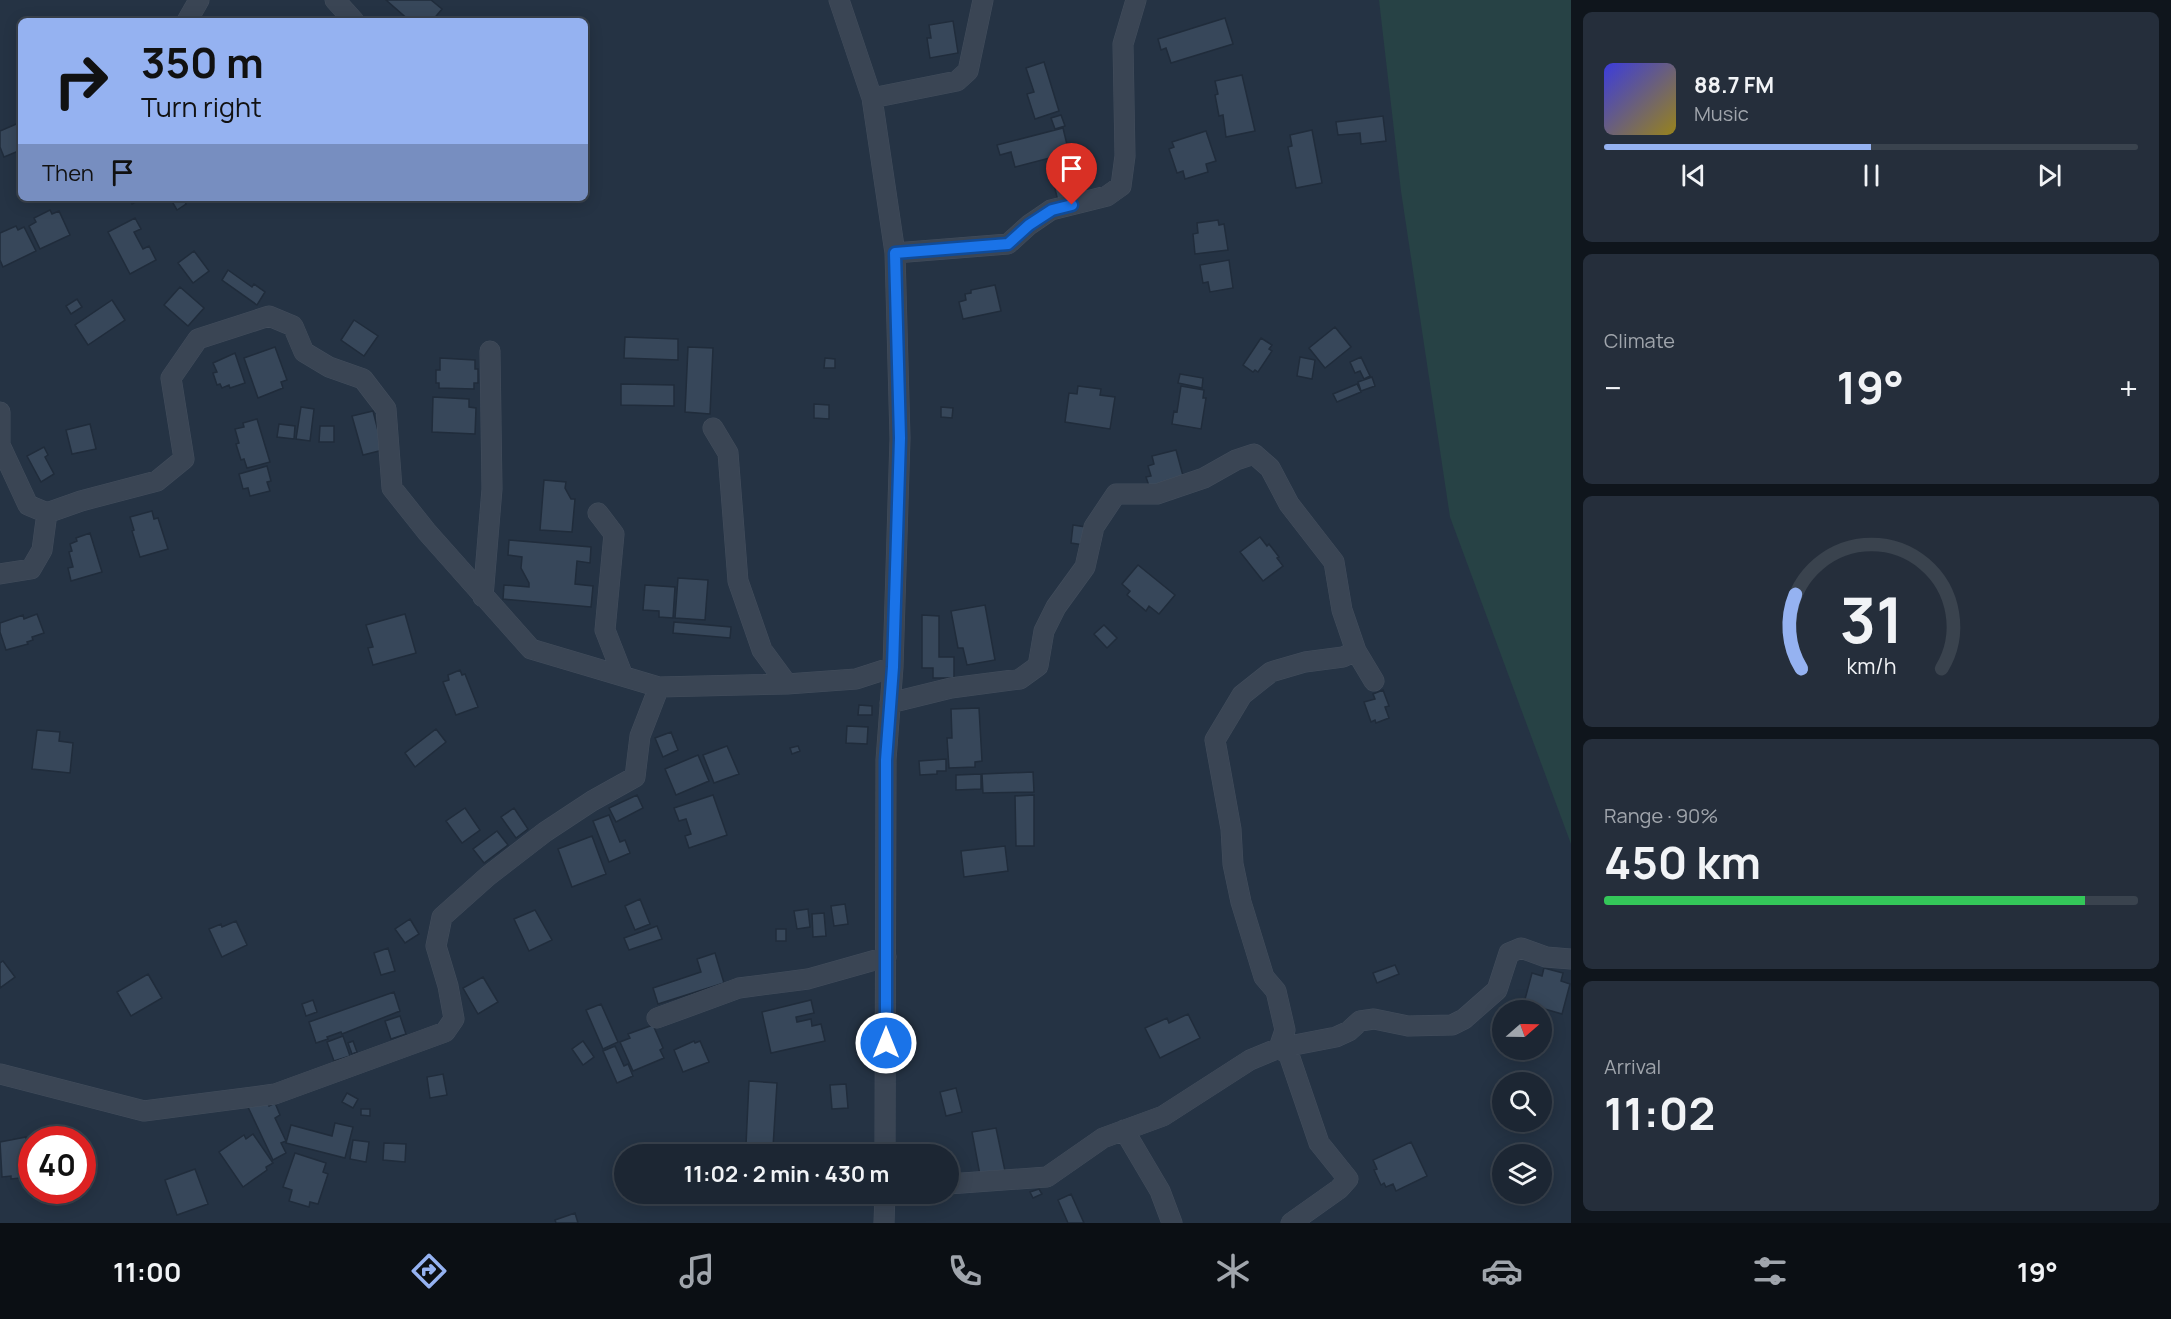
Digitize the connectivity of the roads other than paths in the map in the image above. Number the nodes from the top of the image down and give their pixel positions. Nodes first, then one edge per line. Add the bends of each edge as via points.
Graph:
1 (200, 0) edge
2 (335, 0) edge
3 (839, 0) edge
4 (982, 0) edge
5 (1136, 0) edge
6 (189, 18) edge
7 (351, 18) edge
8 (872, 98) junction
9 (895, 253) junction
10 (490, 351) dead end
11 (0, 412) edge
12 (713, 428) dead end
13 (0, 445) edge
14 (47, 513) junction
15 (598, 513) dead end
16 (0, 574) edge
17 (483, 597) junction
18 (1356, 651) junction
19 (893, 667) junction
20 (623, 676) junction
21 (1374, 681) dead end
22 (787, 684) junction
23 (659, 687) junction
24 (890, 703) junction
25 (886, 957) junction
26 (1571, 959) edge
27 (657, 1018) dead end
28 (1279, 1048) junction
29 (0, 1074) edge
30 (1124, 1130) junction
31 (885, 1144) edge
32 (959, 1183) edge
33 (885, 1204) edge
34 (884, 1223) edge
35 (1172, 1223) edge
36 (1291, 1223) edge

1 - 6 street
2 - 7 street
3 - 8 street
4 - 8 street via 968,71 957,81
5 - 9 street via 1123,44 1125,156 1121,186 1107,196 1052,210 1008,244
8 - 9 street
9 - 19 street via 900,438
10 - 17 street via 492,489
11 - 13 street
12 - 22 street via 728,453 738,581 762,650
13 - 14 street via 28,505
14 - 16 street via 42,550 31,569
14 - 17 street via 158,481 184,459 171,378 198,339 269,316 293,326 304,352 329,367 363,379 386,409 392,488
15 - 20 street via 614,534 605,630
17 - 20 street via 531,649
18 - 21 street
18 - 24 street via 1342,610 1334,562 1289,504 1270,468 1254,454 1204,478 1157,494 1116,494 1094,527 1086,567 1056,607 1044,631 1038,666 1020,678 951,688
18 - 28 street via 1270,672 1242,695 1215,740 1241,902 1264,977 1276,991 1285,1030
19 - 22 street via 856,679
19 - 24 street
20 - 23 street
22 - 23 street
23 - 29 street via 640,736 635,777 545,832 442,917 436,946 454,1019 445,1032 275,1094 144,1111
24 - 25 street via 886,760
25 - 27 street via 808,979 739,988
25 - 31 street
26 - 28 street via 1545,957 1521,948 1509,954 1497,990 1452,1025 1408,1026 1374,1019 1360,1021 1336,1037
28 - 30 street via 1250,1060 1163,1116
28 - 36 street via 1289,1054 1319,1143 1348,1179
30 - 32 street via 1103,1138 1047,1177
30 - 35 street via 1160,1191
33 - 34 street

